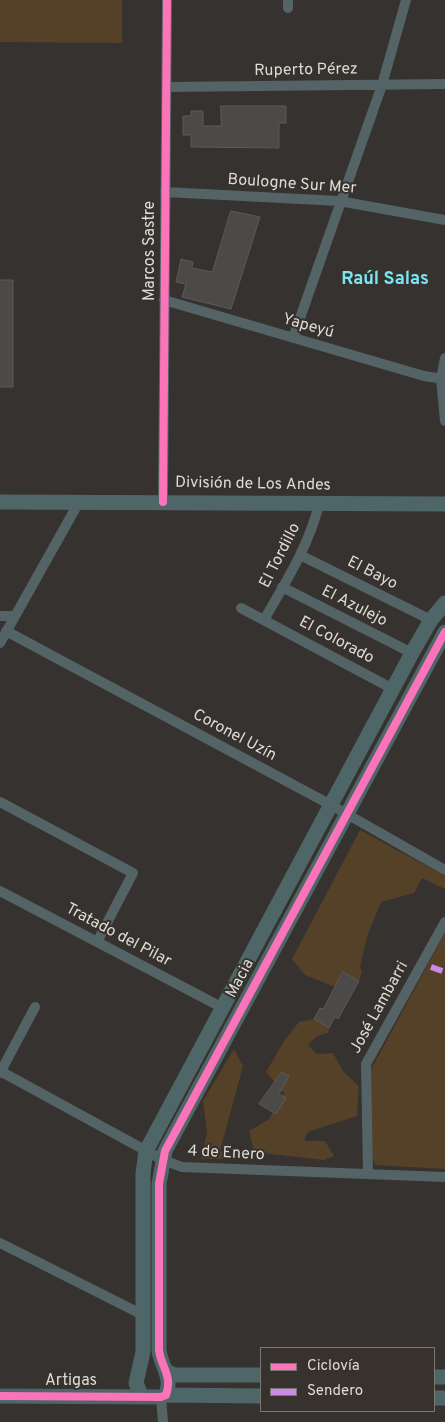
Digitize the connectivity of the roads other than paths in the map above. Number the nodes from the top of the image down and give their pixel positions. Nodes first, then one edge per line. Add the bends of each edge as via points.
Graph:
1 (167, 0) edge
2 (406, 0) edge
3 (445, 84) edge
4 (382, 85) junction
5 (168, 88) junction
6 (165, 192) junction
7 (340, 201) junction
8 (445, 220) edge
9 (164, 300) junction
10 (293, 338) junction
11 (445, 358) edge
12 (443, 379) edge
13 (445, 421) edge
14 (0, 502) edge
15 (79, 502) junction
16 (164, 502) junction
17 (319, 504) junction
18 (445, 504) edge
19 (300, 554) junction
20 (282, 588) junction
21 (445, 603) edge
22 (241, 608) dead end
23 (0, 616) edge
24 (14, 616) junction
25 (264, 620) junction
26 (431, 620) junction
27 (6, 632) junction
28 (445, 632) edge
29 (0, 643) edge
30 (412, 653) junction
31 (393, 689) junction
32 (0, 802) edge
33 (331, 805) junction
34 (346, 813) junction
35 (445, 870) edge
36 (0, 891) edge
37 (445, 922) edge
38 (97, 942) junction
39 (35, 1007) dead end
40 (223, 1008) junction
41 (0, 1072) edge
42 (146, 1150) junction
43 (163, 1160) junction
44 (368, 1174) junction
45 (445, 1177) edge
46 (0, 1243) edge
47 (143, 1316) junction
48 (139, 1365) junction
49 (166, 1368) junction
50 (260, 1376) edge
51 (0, 1396) edge
52 (163, 1396) junction
53 (260, 1396) edge
54 (142, 1397) junction
55 (163, 1422) edge

1 - 5 street, Marcos Sastre
2 - 4 street
3 - 4 street, Ruperto Pérez
4 - 5 street, Ruperto Pérez
4 - 7 street
5 - 6 street, Marcos Sastre
6 - 7 street, Boulogne Sur Mer
6 - 9 street, Marcos Sastre
7 - 8 street, Boulogne Sur Mer
7 - 10 street
9 - 10 street, Yapeyú
9 - 16 street, Marcos Sastre
10 - 12 street, Yapeyú
11 - 12 street
12 - 13 street
14 - 15 street, División de Los Andes
15 - 16 street, División de Los Andes
15 - 24 street
16 - 17 street, División de Los Andes
17 - 18 street, División de Los Andes
17 - 19 street, El Tordillo
19 - 20 street, El Tordillo
19 - 26 street, El Bayo
20 - 25 street, El Tordillo
20 - 30 street, El Azulejo
21 - 26 street, Macia
22 - 25 street, El Colorado
23 - 24 street
24 - 27 street
25 - 31 street, El Colorado
26 - 30 street, Macia
27 - 29 street
27 - 33 street, Coronel Uzín
28 - 34 street, Macia
30 - 31 street, Macia
31 - 33 street, Macia
32 - 38 street via 133,873
33 - 34 street, Coronel Uzín
33 - 40 street, Macia
34 - 35 street, Coronel Uzín
34 - 43 street, Macia via 169,1142
36 - 38 street, Tratado del Pilar
37 - 44 street, José Lambarri via 366,1064
38 - 40 street, Tratado del Pilar
39 - 41 street
40 - 42 street, Macia
41 - 42 street, 4 de Enero
42 - 43 street, 4 de Enero
42 - 47 street, Macia via 143,1173
43 - 44 street, 4 de Enero via 182,1167
43 - 49 street, Macia via 159,1184 159,1350
44 - 45 street, 4 de Enero
46 - 47 street
47 - 48 street, Macia via 143,1352
48 - 49 street via 149,1363
48 - 54 street via 136,1383
49 - 50 street via 174,1375
49 - 52 street via 169,1388
51 - 54 street, Artigas
52 - 53 street
52 - 54 street
52 - 55 street

